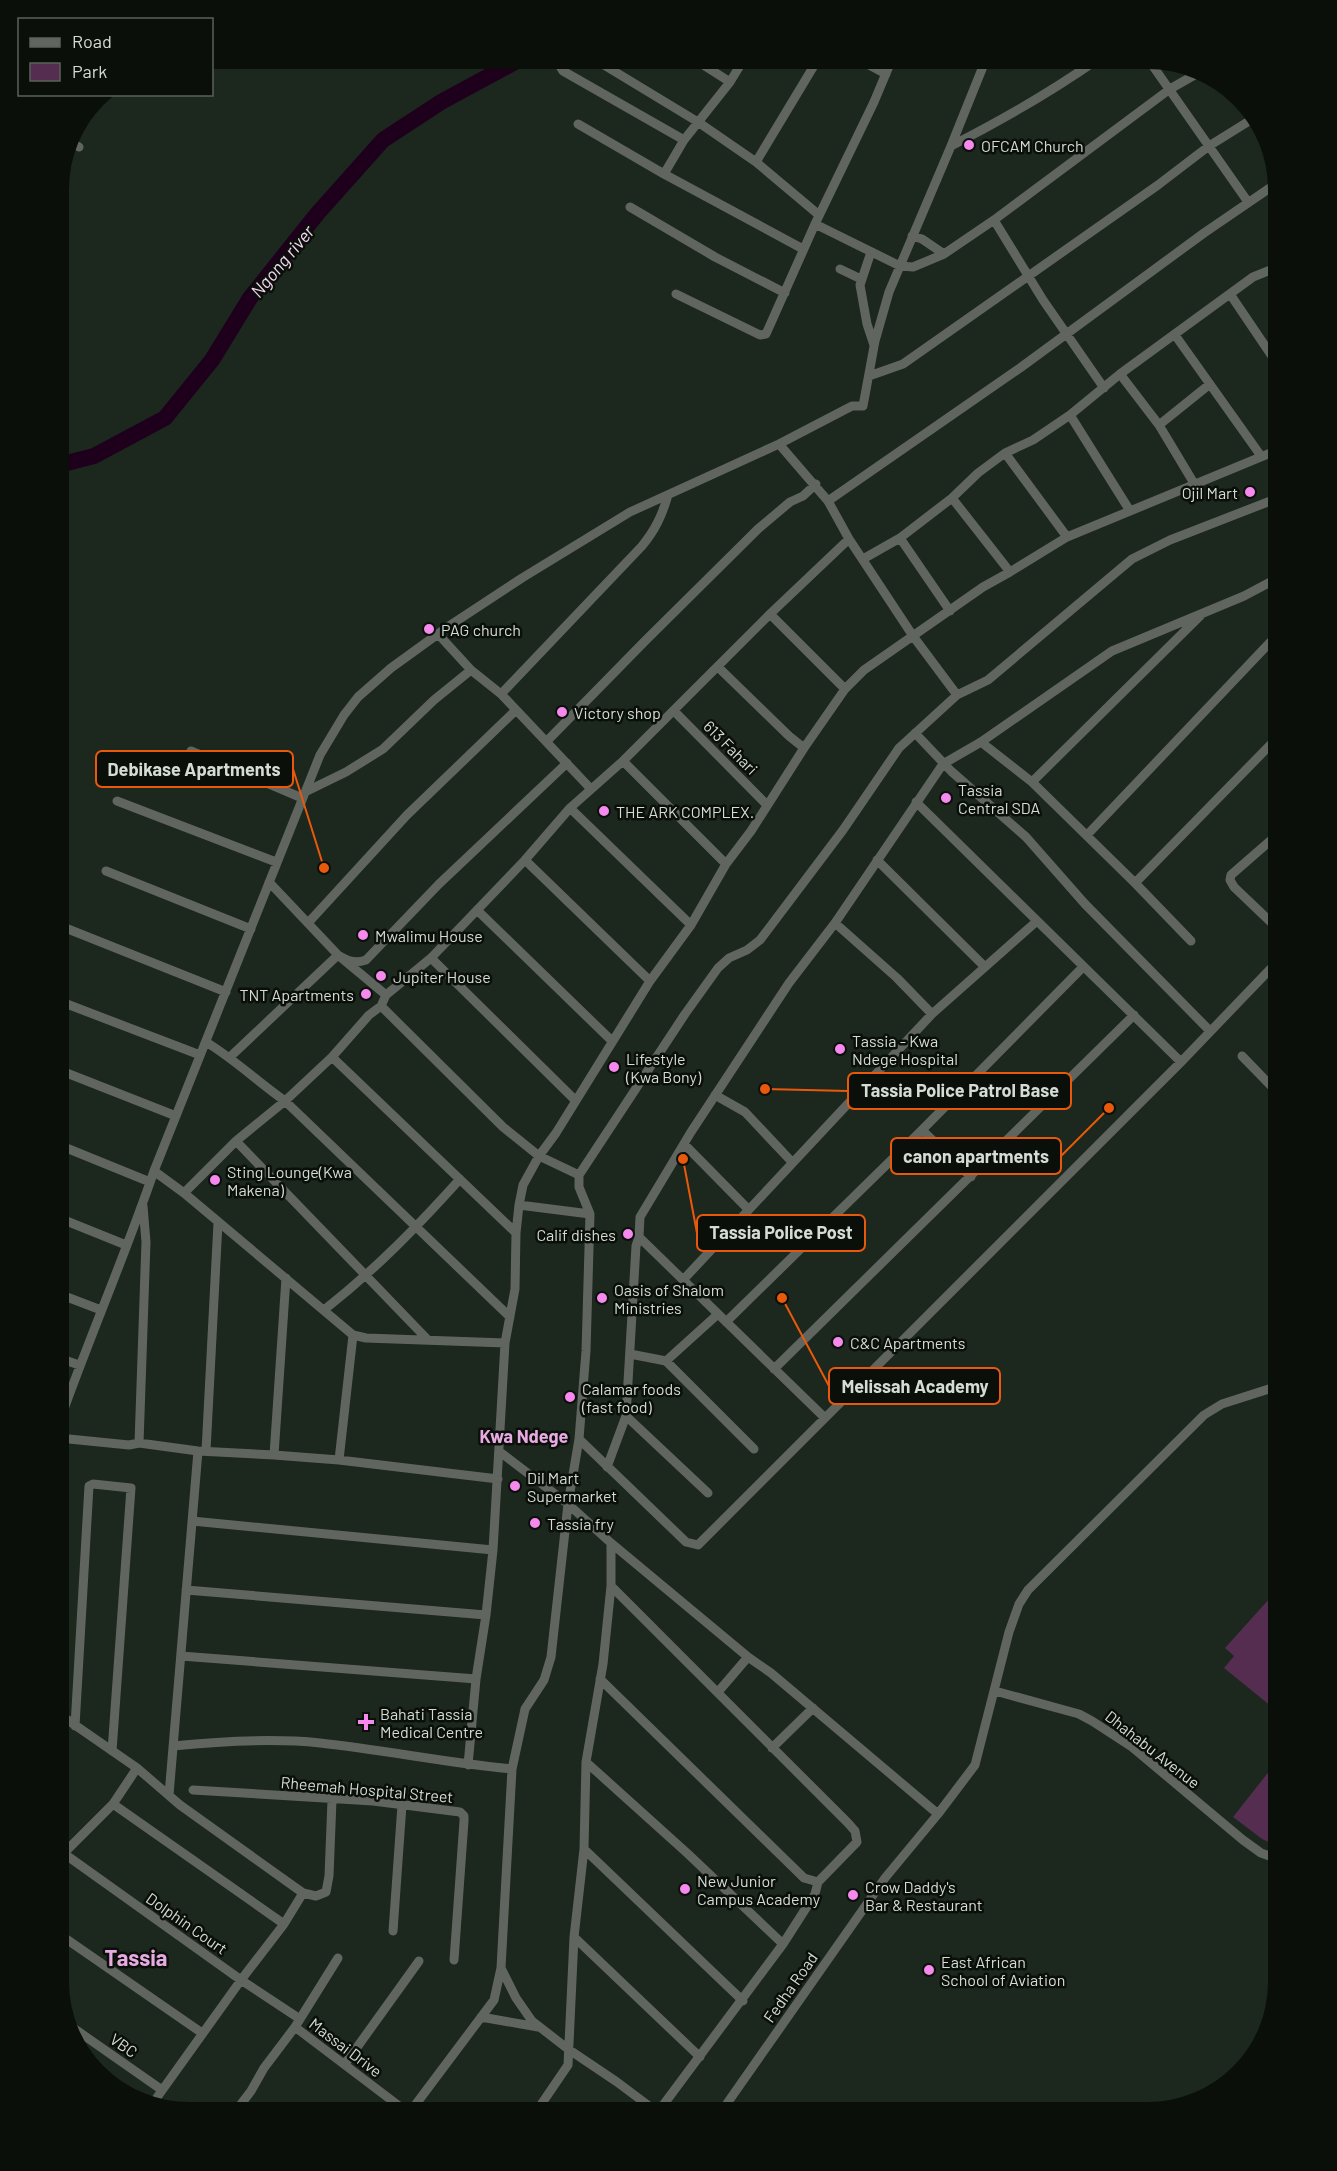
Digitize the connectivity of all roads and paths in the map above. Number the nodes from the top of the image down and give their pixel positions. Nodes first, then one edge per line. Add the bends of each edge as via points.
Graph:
1 (563, 69) edge
2 (611, 69) edge
3 (710, 69) edge
4 (738, 69) edge
5 (812, 69) edge
6 (877, 69) edge
7 (888, 69) edge
8 (982, 69) edge
9 (1083, 69) edge
10 (1155, 69) edge
11 (886, 74) junction
12 (1191, 77) edge
13 (730, 82) junction
14 (1170, 89) junction
15 (699, 122) junction
16 (1248, 122) edge
17 (578, 124) dead end
18 (684, 140) junction
19 (1209, 146) junction
20 (951, 147) junction
21 (756, 162) junction
22 (664, 174) junction
23 (1268, 189) edge
24 (1248, 202) junction
25 (630, 207) dead end
26 (817, 219) junction
27 (994, 220) junction
28 (912, 236) junction
29 (803, 249) junction
30 (871, 252) junction
31 (944, 254) junction
32 (900, 266) junction
33 (840, 269) dead end
34 (1268, 271) edge
35 (1030, 276) junction
36 (861, 279) junction
37 (785, 293) junction
38 (676, 294) dead end
39 (1230, 294) junction
40 (1066, 333) junction
41 (1175, 335) junction
42 (874, 345) junction
43 (1268, 350) edge
44 (1120, 374) junction
45 (869, 376) junction
46 (1210, 384) junction
47 (1104, 388) junction
48 (1070, 415) junction
49 (1159, 425) junction
50 (779, 444) junction
51 (1005, 453) junction
52 (1268, 454) edge
53 (1261, 456) junction
54 (816, 484) junction
55 (1195, 485) junction
56 (668, 495) junction
57 (952, 498) junction
58 (828, 501) junction
59 (1268, 502) edge
60 (1130, 511) junction
61 (1067, 537) junction
62 (900, 538) junction
63 (849, 539) junction
64 (863, 559) junction
65 (1011, 573) junction
66 (1268, 583) edge
67 (950, 611) junction
68 (1205, 611) junction
69 (770, 614) junction
70 (438, 634) junction
71 (913, 636) junction
72 (1268, 645) edge
73 (718, 667) junction
74 (471, 670) junction
75 (845, 689) junction
76 (501, 694) junction
77 (957, 695) junction
78 (516, 710) junction
79 (674, 711) junction
80 (915, 733) junction
81 (547, 741) junction
82 (981, 742) junction
83 (1268, 747) edge
84 (804, 748) junction
85 (190, 751) dead end
86 (623, 761) junction
87 (567, 763) junction
88 (943, 764) junction
89 (1032, 782) junction
90 (591, 789) junction
91 (303, 795) junction
92 (117, 801) dead end
93 (916, 802) junction
94 (767, 805) junction
95 (570, 808) junction
96 (1087, 835) junction
97 (1268, 844) edge
98 (877, 860) junction
99 (525, 861) junction
100 (276, 862) junction
101 (726, 864) junction
102 (106, 871) dead end
103 (269, 882) junction
104 (1135, 883) junction
105 (477, 910) junction
106 (1268, 920) edge
107 (1037, 921) junction
108 (308, 923) junction
109 (835, 923) junction
110 (691, 925) junction
111 (69, 929) edge
112 (251, 929) junction
113 (1191, 941) dead end
114 (338, 955) junction
115 (431, 958) junction
116 (984, 966) junction
117 (1083, 967) junction
118 (1268, 971) edge
119 (650, 981) junction
120 (226, 992) junction
121 (386, 995) junction
122 (69, 1005) edge
123 (381, 1006) junction
124 (932, 1014) junction
125 (1134, 1015) junction
126 (1210, 1031) junction
127 (612, 1041) junction
128 (206, 1042) junction
129 (200, 1055) junction
130 (1242, 1056) dead end
131 (230, 1057) junction
132 (332, 1057) junction
133 (1182, 1062) junction
134 (69, 1074) edge
135 (1268, 1083) edge
136 (715, 1095) junction
137 (575, 1100) junction
138 (285, 1101) junction
139 (176, 1116) junction
140 (922, 1130) junction
141 (236, 1140) junction
142 (684, 1144) junction
143 (69, 1148) edge
144 (539, 1156) junction
145 (792, 1162) junction
146 (154, 1171) junction
147 (579, 1175) junction
148 (971, 1177) junction
149 (460, 1179) junction
150 (150, 1182) junction
151 (184, 1193) junction
152 (143, 1204) junction
153 (519, 1205) junction
154 (748, 1209) junction
155 (590, 1214) junction
156 (69, 1222) edge
157 (218, 1223) junction
158 (416, 1227) junction
159 (516, 1233) junction
160 (639, 1238) junction
161 (126, 1245) junction
162 (365, 1277) junction
163 (286, 1278) junction
164 (683, 1280) junction
165 (69, 1298) edge
166 (101, 1310) junction
167 (324, 1310) junction
168 (718, 1314) junction
169 (510, 1317) junction
170 (726, 1322) junction
171 (353, 1335) junction
172 (428, 1340) junction
173 (505, 1343) junction
174 (630, 1354) junction
175 (666, 1361) junction
176 (69, 1362) edge
177 (79, 1365) junction
178 (774, 1369) junction
179 (1268, 1389) edge
180 (69, 1394) edge
181 (626, 1416) junction
182 (825, 1418) junction
183 (69, 1439) edge
184 (579, 1439) junction
185 (139, 1443) junction
186 (754, 1449) dead end
187 (202, 1451) junction
188 (500, 1452) junction
189 (274, 1455) junction
190 (339, 1460) junction
191 (607, 1467) junction
192 (498, 1479) junction
193 (708, 1493) dead end
194 (568, 1504) junction
195 (192, 1521) junction
196 (610, 1543) junction
197 (493, 1550) junction
198 (611, 1586) junction
199 (186, 1590) junction
200 (486, 1615) junction
201 (181, 1656) junction
202 (748, 1657) junction
203 (476, 1679) junction
204 (600, 1679) junction
205 (995, 1691) junction
206 (718, 1692) junction
207 (813, 1708) junction
208 (69, 1722) edge
209 (75, 1726) junction
210 (173, 1746) junction
211 (772, 1748) junction
212 (112, 1751) junction
213 (586, 1762) junction
214 (468, 1765) junction
215 (137, 1768) junction
216 (512, 1769) junction
217 (193, 1790) dead end
218 (169, 1796) junction
219 (332, 1800) junction
220 (112, 1804) junction
221 (402, 1805) junction
222 (938, 1814) junction
223 (69, 1844) edge
224 (584, 1849) junction
225 (1268, 1855) edge
226 (69, 1858) edge
227 (818, 1882) junction
228 (303, 1893) junction
229 (284, 1924) junction
230 (393, 1931) dead end
231 (574, 1937) junction
232 (69, 1942) edge
233 (783, 1944) junction
234 (338, 1958) dead end
235 (454, 1960) dead end
236 (419, 1961) dead end
237 (501, 1968) junction
238 (241, 1980) junction
239 (743, 2001) junction
240 (481, 2018) junction
241 (298, 2023) junction
242 (539, 2027) junction
243 (80, 2033) edge
244 (202, 2033) junction
245 (568, 2049) junction
246 (700, 2057) junction
247 (345, 2064) junction
248 (162, 2090) junction
249 (157, 2098) edge
250 (244, 2102) edge
251 (396, 2102) edge
252 (417, 2102) edge
253 (543, 2102) edge
254 (642, 2102) edge
255 (663, 2102) edge
256 (728, 2102) edge

1 - 18 street
2 - 15 street
3 - 13 street
4 - 13 street
5 - 21 street
6 - 11 street
7 - 11 street
8 - 20 street
9 - 20 street
10 - 14 street
11 - 26 street
12 - 14 street
13 - 15 street
14 - 19 street
14 - 27 street
15 - 18 street
15 - 21 street
16 - 19 street
17 - 22 street
18 - 22 street
19 - 24 street
19 - 35 street
20 - 28 street
21 - 26 street
22 - 29 street
23 - 24 street
24 - 40 street
25 - 37 street
26 - 29 street
26 - 30 street
27 - 31 street
27 - 35 street
28 - 31 street
28 - 32 street
29 - 37 street
30 - 32 street
30 - 36 street
31 - 32 street via 913,267
32 - 42 street
33 - 36 street
34 - 39 street
35 - 40 street
35 - 45 street via 903,364
36 - 42 street
37 - 38 street via 763,336
39 - 41 street
39 - 43 street
40 - 47 street
40 - 58 street
41 - 44 street
41 - 46 street
42 - 45 street
44 - 47 street
44 - 49 street
45 - 50 street via 863,406 852,406
46 - 49 street
46 - 53 street
47 - 48 street
48 - 51 street
48 - 60 street
49 - 55 street
50 - 54 street
50 - 56 street
51 - 57 street
51 - 61 street
52 - 53 street
53 - 55 street
54 - 58 street
54 - 81 street via 758,529
55 - 60 street
56 - 70 street via 630,512
56 - 76 street via 661,519 648,539
57 - 62 street
57 - 65 street
58 - 63 street
59 - 77 street via 1170,540 1132,560 988,680
60 - 61 street
61 - 65 street
62 - 64 street
62 - 67 street
63 - 64 street
63 - 69 street
64 - 71 street
65 - 67 street
66 - 68 street
67 - 71 street
68 - 82 street via 1112,651
68 - 89 street
69 - 73 street
69 - 75 street
70 - 74 street
70 - 91 street via 358,697 320,754
71 - 75 street via 873,663
71 - 77 street
72 - 96 street
73 - 79 street
73 - 84 street
74 - 76 street
74 - 91 street via 383,749
75 - 84 street
76 - 78 street
77 - 80 street
78 - 81 street
78 - 108 street via 406,816
79 - 86 street
79 - 94 street, 613 Fahari
80 - 88 street
80 - 147 street via 894,754 843,830 760,940 718,968
81 - 87 street
82 - 88 street
82 - 89 street
83 - 104 street
84 - 94 street
85 - 91 street
86 - 90 street
86 - 101 street
87 - 90 street
87 - 114 street via 439,884 369,958 358,963
88 - 93 street
88 - 126 street via 1026,837 1085,904
89 - 96 street
90 - 95 street
91 - 100 street
92 - 100 street
93 - 98 street
93 - 107 street
94 - 101 street
95 - 99 street
95 - 110 street
96 - 104 street
97 - 106 street via 1230,880
98 - 109 street
98 - 116 street
99 - 105 street
99 - 119 street
100 - 103 street
101 - 110 street
102 - 112 street
103 - 108 street
103 - 112 street
104 - 113 street
105 - 115 street
105 - 127 street
107 - 116 street
107 - 117 street
108 - 114 street
109 - 124 street
109 - 136 street via 789,983
110 - 119 street
111 - 120 street
112 - 120 street
114 - 121 street
114 - 131 street
115 - 121 street
115 - 137 street
116 - 124 street
117 - 125 street
117 - 140 street
118 - 126 street
119 - 127 street
120 - 128 street
121 - 123 street
122 - 129 street
123 - 132 street
123 - 144 street via 503,1127
124 - 145 street
125 - 133 street
125 - 148 street
126 - 133 street
127 - 137 street
128 - 129 street
128 - 131 street
129 - 139 street
130 - 135 street
131 - 138 street
132 - 138 street
132 - 149 street
133 - 182 street
134 - 139 street
136 - 142 street
136 - 145 street via 745,1112
137 - 144 street
138 - 141 street
138 - 158 street
139 - 146 street
140 - 148 street
140 - 170 street
141 - 151 street
141 - 162 street
142 - 154 street
142 - 160 street via 640,1217
143 - 150 street
144 - 147 street
144 - 153 street via 523,1185
145 - 154 street
146 - 150 street
146 - 151 street
147 - 155 street via 579,1187
148 - 178 street
149 - 158 street
149 - 159 street
150 - 152 street
151 - 157 street
152 - 161 street
152 - 185 street via 146,1242
153 - 155 street
153 - 159 street
154 - 164 street
155 - 184 street
156 - 161 street
157 - 163 street
157 - 187 street
158 - 162 street
158 - 169 street
159 - 169 street
160 - 164 street
160 - 174 street
161 - 166 street
162 - 167 street
162 - 172 street
163 - 167 street
163 - 189 street
164 - 168 street
165 - 166 street
166 - 177 street
167 - 171 street
168 - 170 street
168 - 175 street
169 - 173 street
170 - 178 street
171 - 172 street
171 - 190 street
172 - 173 street
173 - 188 street
174 - 175 street
174 - 181 street
175 - 186 street
176 - 177 street
177 - 180 street
178 - 182 street
179 - 205 street, Fedha Road via 1204,1414 1028,1590 1009,1632
181 - 191 street
181 - 193 street
182 - 191 street via 698,1545 686,1542
183 - 185 street
184 - 191 street
184 - 194 street
185 - 187 street
187 - 189 street
187 - 195 street
188 - 192 street
188 - 194 street
189 - 190 street
190 - 192 street
192 - 197 street
194 - 196 street
194 - 216 street via 551,1656 544,1680 525,1709
195 - 197 street
195 - 199 street
196 - 198 street
196 - 202 street
197 - 200 street
198 - 204 street
198 - 206 street
199 - 200 street
199 - 201 street
200 - 203 street
201 - 203 street
201 - 210 street
202 - 206 street
202 - 207 street
203 - 214 street
204 - 213 street
204 - 227 street via 804,1878
205 - 222 street, Fedha Road via 975,1765
205 - 225 street, Dhahabu Avenue via 1092,1720 1132,1747 1243,1840
206 - 211 street
207 - 211 street
207 - 222 street
208 - 209 street
209 - 212 street
209 - 212 street via 89,1486 131,1488
210 - 214 street via 261,1740 321,1743
210 - 218 street
211 - 227 street via 848,1822 857,1836 857,1842
212 - 215 street
213 - 224 street
213 - 233 street
214 - 216 street
215 - 218 street
215 - 220 street
216 - 237 street
217 - 219 street, Rheemah Hospital Street
218 - 228 street
219 - 221 street, Rheemah Hospital Street
219 - 228 street via 326,1892 316,1896
220 - 223 street
220 - 229 street
221 - 230 street
221 - 235 street, Rheemah Hospital Street via 458,1811 464,1818
222 - 256 street, Fedha Road via 885,1878
224 - 231 street
224 - 239 street
226 - 238 street, Dolphin Court
227 - 233 street via 815,1894
228 - 229 street
229 - 238 street
231 - 245 street
231 - 246 street
232 - 244 street
233 - 239 street
234 - 241 street
236 - 247 street
237 - 240 street via 494,2000
237 - 242 street via 525,2013
238 - 241 street, Dolphin Court
238 - 244 street
239 - 246 street
240 - 242 street
240 - 252 street
241 - 247 street, Massai Drive
241 - 250 street
242 - 245 street
243 - 248 street, VBC
244 - 248 street
245 - 253 street via 568,2065
245 - 254 street
246 - 255 street
247 - 251 street, Massai Drive
248 - 249 street

